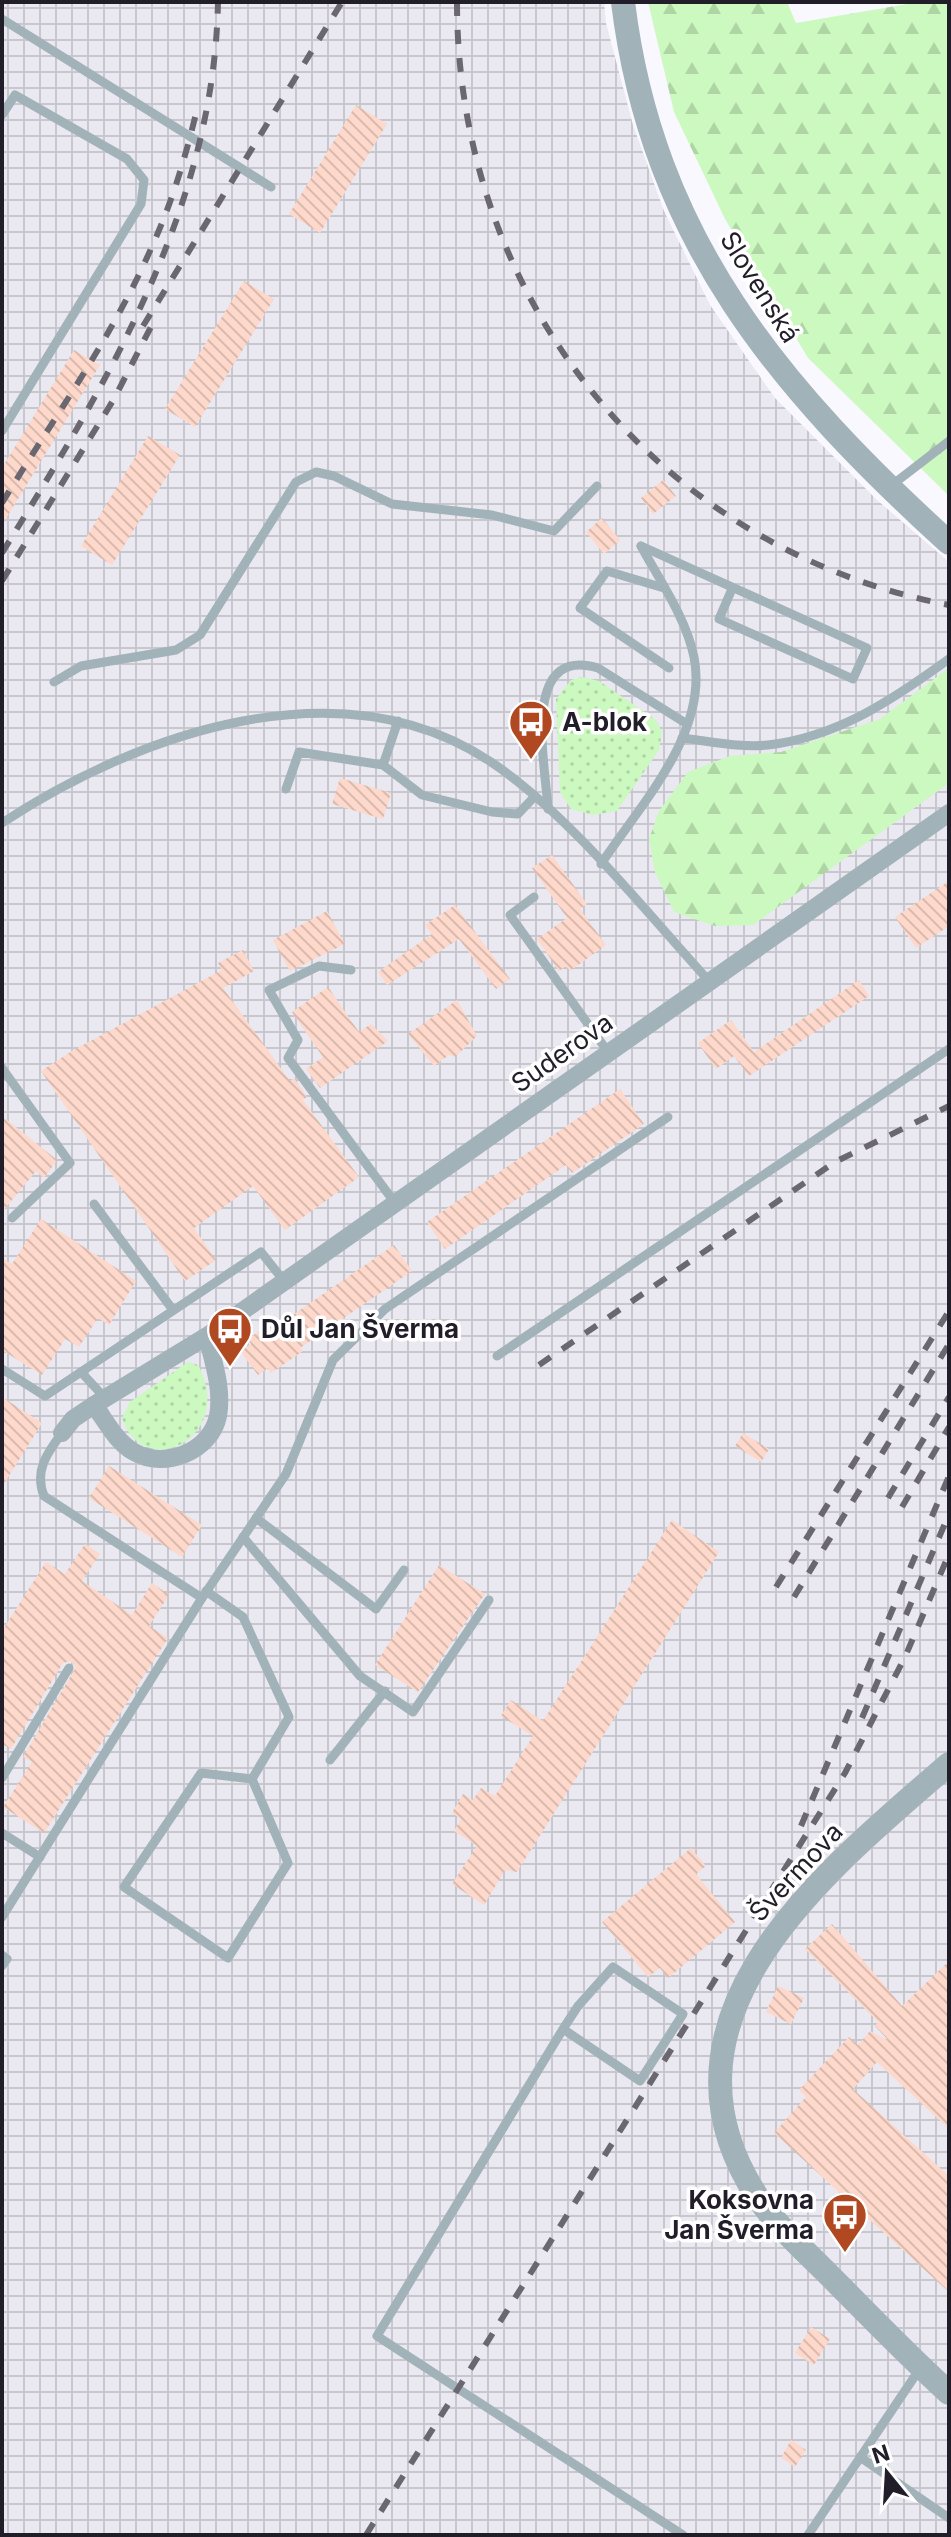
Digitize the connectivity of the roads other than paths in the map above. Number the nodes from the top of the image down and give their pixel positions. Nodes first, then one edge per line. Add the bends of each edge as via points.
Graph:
1 (623, 2) edge
2 (2, 19) edge
3 (2, 115) edge
4 (271, 187) dead end
5 (2, 431) edge
6 (949, 441) edge
7 (597, 486) dead end
8 (890, 487) junction
9 (949, 543) edge
10 (664, 588) junction
11 (732, 589) junction
12 (949, 659) edge
13 (669, 668) dead end
14 (54, 682) dead end
15 (398, 721) junction
16 (687, 724) junction
17 (682, 738) junction
18 (383, 765) junction
19 (286, 789) dead end
20 (535, 796) junction
21 (548, 809) junction
22 (949, 813) edge
23 (2, 823) edge
24 (601, 864) junction
25 (534, 897) dead end
26 (351, 970) dead end
27 (709, 981) junction
28 (949, 1049) edge
29 (608, 1052) junction
30 (2, 1068) edge
31 (668, 1117) dead end
32 (395, 1203) junction
33 (94, 1204) dead end
34 (12, 1218) dead end
35 (284, 1281) junction
36 (173, 1310) junction
37 (207, 1336) junction
38 (497, 1356) dead end
39 (2, 1369) edge
40 (81, 1372) junction
41 (100, 1402) junction
42 (62, 1433) joint
43 (256, 1518) junction
44 (243, 1537) junction
45 (404, 1570) dead end
46 (204, 1595) junction
47 (489, 1600) dead end
48 (69, 1668) dead end
49 (385, 1691) junction
50 (330, 1760) dead end
51 (949, 1764) edge
52 (2, 1778) edge
53 (252, 1779) junction
54 (2, 1833) edge
55 (40, 1857) junction
56 (2, 1917) edge
57 (2, 1955) edge
58 (2, 1966) edge
59 (563, 2029) junction
60 (921, 2367) junction
61 (949, 2393) edge
62 (860, 2457) junction
63 (949, 2518) edge
64 (683, 2535) edge
65 (808, 2535) edge

1 - 8 street, Slovenská via 653,135 709,264 791,385
2 - 4 lane
3 - 5 lane via 15,95 127,159 144,180 141,204
6 - 8 lane
7 - 14 lane via 554,531 492,515 392,504 316,472 296,482 200,635 176,650 81,666
8 - 9 street, Slovenská
10 - 11 lane via 641,546
10 - 13 lane via 607,571 580,608
10 - 16 lane via 694,658 694,700
11 - 11 lane via 867,648 853,679 719,619
12 - 17 lane via 890,702 831,731 766,745
15 - 18 lane
15 - 20 lane via 476,753
15 - 23 lane via 324,712 218,728 153,746
16 - 17 lane
16 - 21 lane via 598,668 583,665 560,672 547,685 542,703
17 - 24 lane
18 - 19 lane via 299,752
18 - 20 lane via 422,795 492,812 518,814
20 - 21 lane
21 - 24 lane
22 - 27 street, Suderova
24 - 27 lane
25 - 29 lane via 510,915
26 - 32 lane via 319,966 269,990 298,1040 288,1058
27 - 29 street, Suderova
28 - 38 lane
29 - 32 street, Suderova
30 - 34 lane via 70,1163
31 - 43 lane via 385,1309 333,1360 286,1474
32 - 35 street, Suderova
33 - 36 lane
35 - 36 lane via 261,1252
35 - 37 street, Suderova
36 - 40 lane
37 - 41 street, Suderova
37 - 41 street via 219,1413 211,1433 193,1450 157,1459 134,1452 118,1438
39 - 40 lane via 45,1396
40 - 41 lane
41 - 42 street, Suderova
42 - 46 lane via 41,1467 44,1496
43 - 44 lane
43 - 45 lane via 376,1609
44 - 46 lane
44 - 49 lane via 360,1676
46 - 53 lane via 243,1617 289,1717
46 - 55 lane
47 - 49 lane via 413,1712
48 - 52 lane
49 - 50 lane
51 - 60 street, Švermova via 796,1906 765,1945 741,1989 723,2060 727,2126 758,2198
53 - 53 lane via 288,1863 228,1958 124,1887 201,1773
54 - 55 lane
55 - 56 lane
57 - 58 lane via 7,1959
59 - 59 lane via 640,2081 683,2014 613,1967
59 - 64 lane via 377,2336
60 - 61 street, Švermova
60 - 62 lane
62 - 63 lane
62 - 65 lane

